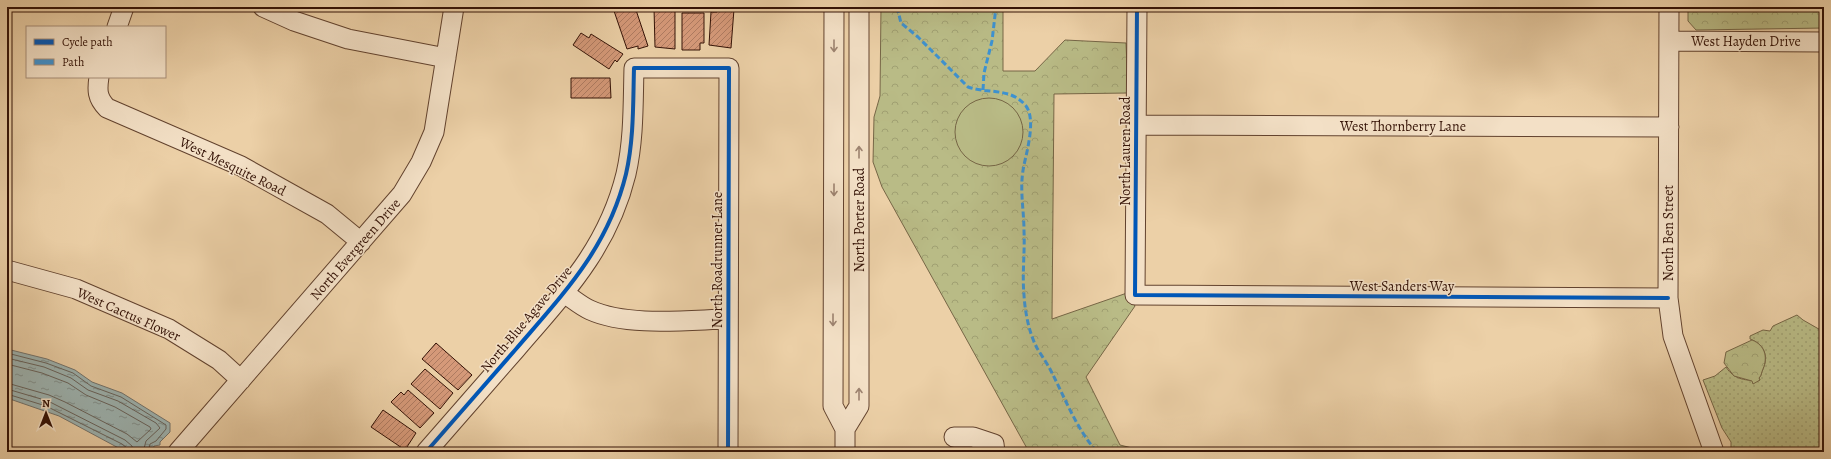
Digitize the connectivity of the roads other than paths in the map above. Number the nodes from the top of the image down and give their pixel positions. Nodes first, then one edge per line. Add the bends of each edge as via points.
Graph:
1 (124, 7) edge
2 (263, 7) edge
3 (454, 7) edge
4 (834, 7) edge
5 (859, 7) edge
6 (1137, 7) edge
7 (1669, 7) edge
8 (117, 26) edge
9 (1669, 41) junction
10 (1824, 42) edge
11 (446, 58) junction
12 (729, 68) joint
13 (99, 78) edge
14 (1136, 125) junction
15 (1669, 126) junction
16 (361, 242) junction
17 (7, 270) edge
18 (564, 293) junction
19 (1135, 295) joint
20 (1668, 298) junction
21 (728, 319) junction
22 (241, 380) junction
23 (845, 429) junction
24 (954, 437) dead end
25 (178, 452) edge
26 (426, 452) edge
27 (728, 452) edge
28 (845, 452) edge
29 (995, 452) edge
30 (1714, 452) edge

1 - 8 street
2 - 11 street via 294,21 348,39
3 - 11 street, North Evergreen Drive
4 -> 23 street, North Porter Road via 833,406
23 -> 5 street, North Porter Road via 859,406
6 - 14 street, North Lauren Road
7 - 9 street, North Ben Street
9 - 10 street, West Hayden Drive
9 - 15 street, North Ben Street
11 - 16 street, North Evergreen Drive via 434,132 421,162 402,194
12 - 18 street, North Blue Agave Drive via 634,68 633,126 626,174 612,216 593,253
12 - 21 street, North Roadrunner Lane
13 - 16 street, West Mesquite Road via 99,100 107,108 241,166 328,214
14 - 15 street, West Thornberry Lane
14 - 19 street, North Lauren Road
15 - 20 street, North Ben Street
16 - 22 street, North Evergreen Drive
17 - 22 street, West Cactus Flower via 76,289 169,329 219,360
18 - 21 street via 590,310 612,317 642,320
18 - 26 street, North Blue Agave Drive
19 - 20 street, West Sanders Way
20 - 30 street, North Ben Street via 1673,336
21 - 27 street, North Roadrunner Lane
22 - 25 street, North Evergreen Drive
23 - 28 street, North Porter Road
24 - 29 street via 973,437 994,444

